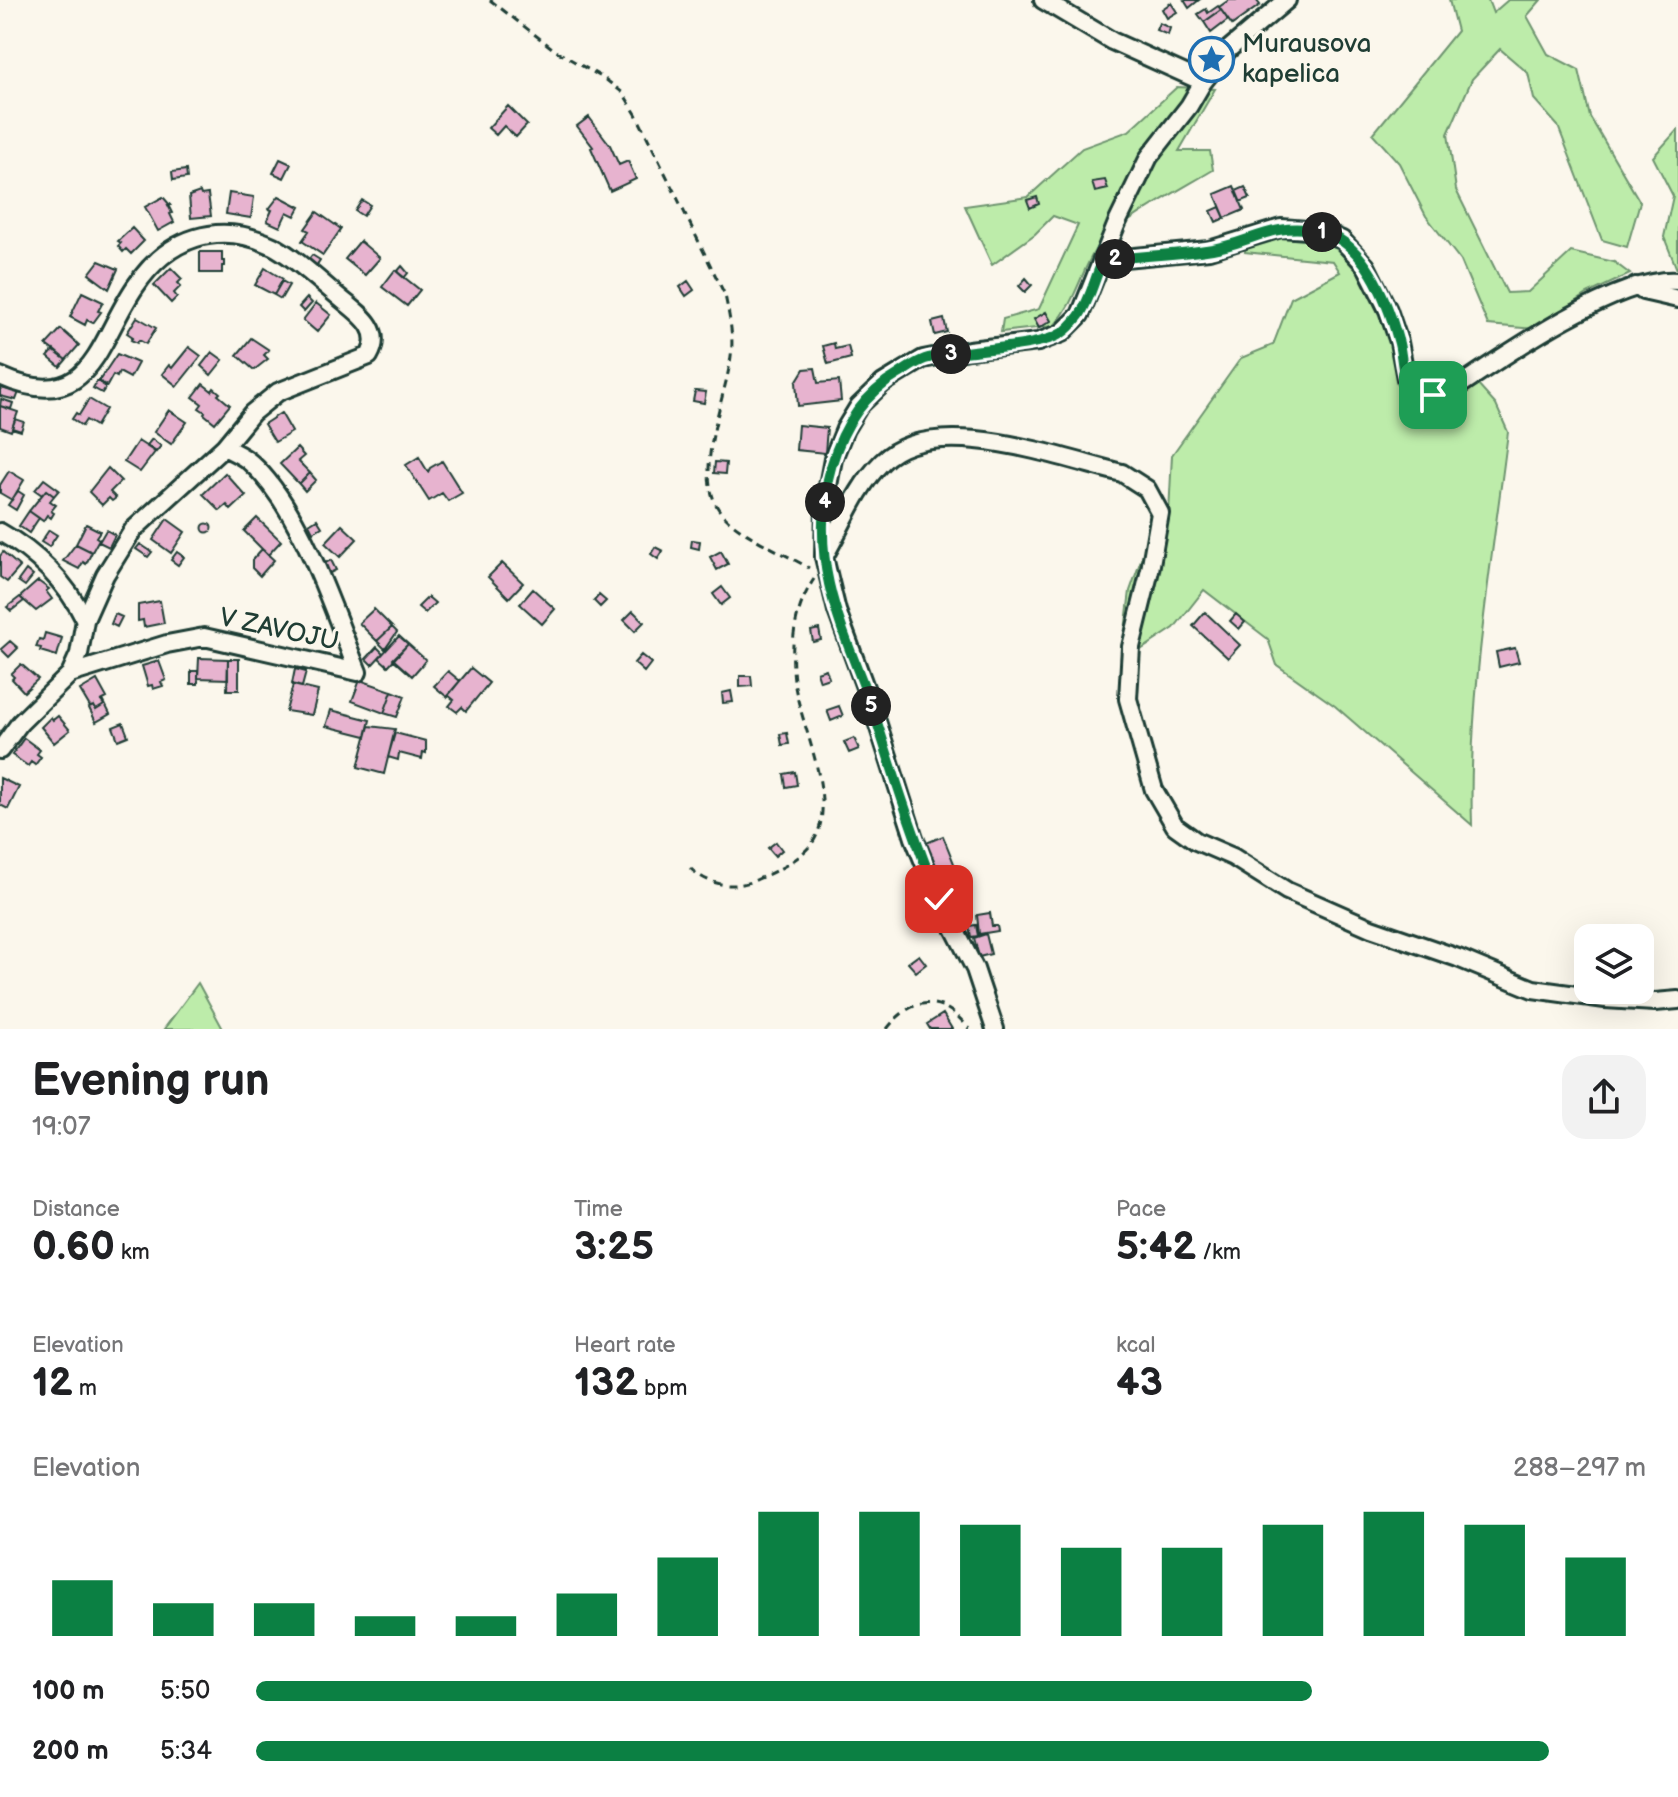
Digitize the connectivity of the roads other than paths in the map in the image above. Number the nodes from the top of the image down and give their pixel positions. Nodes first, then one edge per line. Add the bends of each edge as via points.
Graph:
1 (1043, 0) edge
2 (1287, 0) edge
3 (1203, 82) junction
4 (1103, 260) junction
5 (1678, 281) edge
6 (1636, 286) junction
7 (1678, 299) edge
8 (0, 376) edge
9 (224, 447) junction
10 (0, 532) edge
11 (821, 565) junction
12 (85, 620) junction
13 (70, 674) junction
14 (0, 750) edge
15 (1678, 1000) edge
16 (995, 1029) edge

1 - 3 street via 1112,41
2 - 3 street via 1229,49
3 - 4 street via 1149,157
4 - 6 street via 1209,250 1281,228 1320,231 1342,240 1366,266 1388,310 1406,379 1414,390 1433,395 1450,392 1537,335
4 - 11 street via 1080,315 1062,333 1038,342 923,359 883,383 859,406 833,459
5 - 6 street
6 - 7 street
8 - 9 street, V ZAVOJU via 40,388 64,385 84,374 106,344 134,287 158,259 186,240 215,232 241,235 275,247 369,323 374,348 369,356 278,392
9 - 12 street, V ZAVOJU via 133,530 116,553
9 - 13 street, V ZAVOJU via 250,461 276,493 301,537 358,672 204,637
10 - 12 street via 58,578
11 - 15 street via 870,475 900,447 923,439 991,442 1134,479 1147,489 1160,513 1131,647 1128,699 1154,790 1175,826 1287,891 1533,989 1605,999
11 - 16 street via 914,838 975,969
12 - 13 street, V ZAVOJU
13 - 14 street, V ZAVOJU

